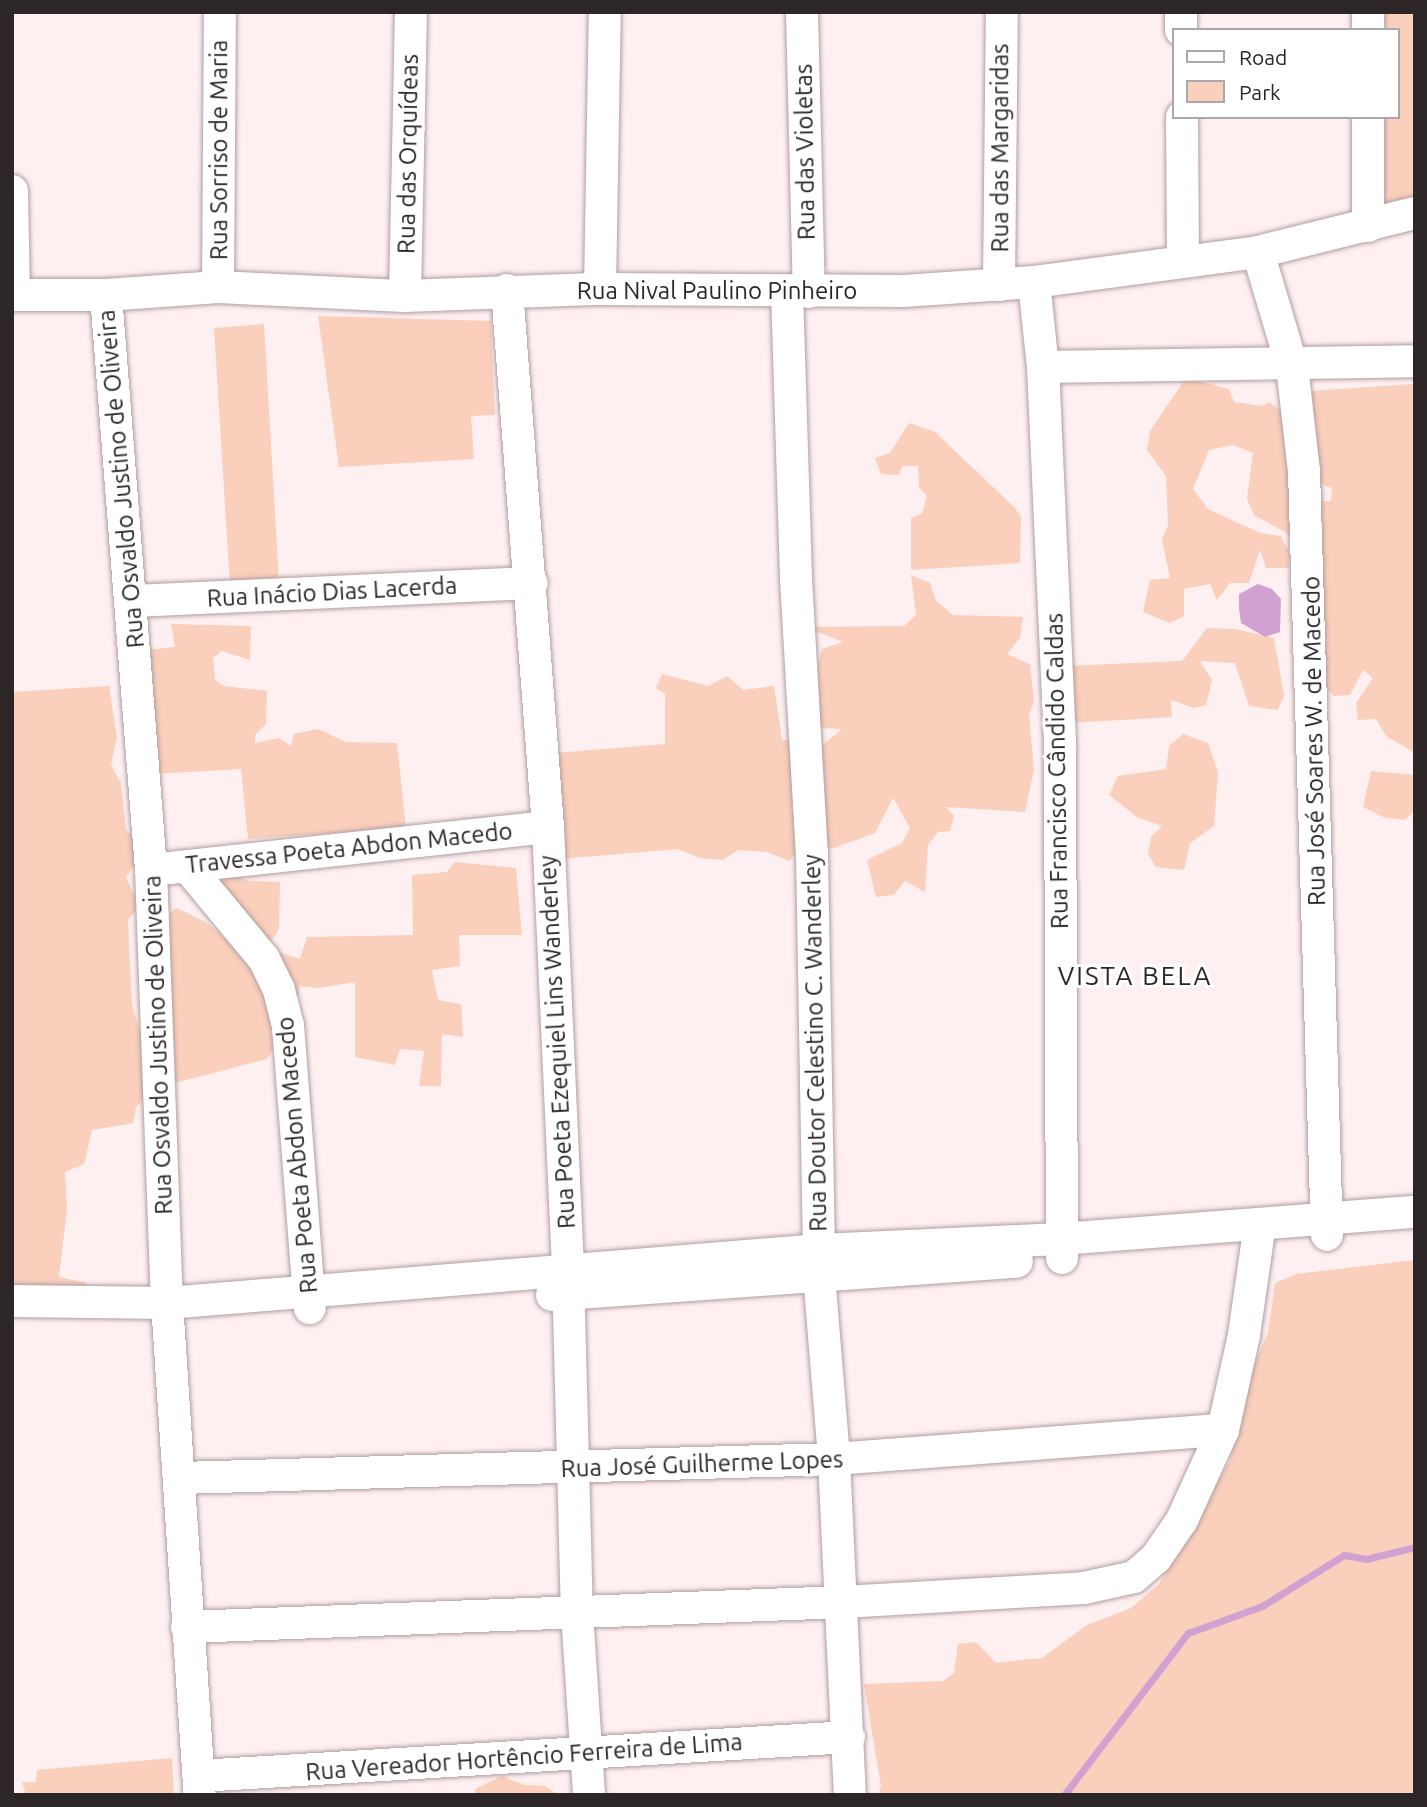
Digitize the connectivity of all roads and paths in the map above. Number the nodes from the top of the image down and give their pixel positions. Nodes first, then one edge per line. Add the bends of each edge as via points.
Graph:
1 (220, 12) edge
2 (411, 12) edge
3 (605, 12) edge
4 (802, 12) edge
5 (1002, 12) edge
6 (1182, 119) edge
7 (1368, 119) edge
8 (12, 191) edge
9 (1415, 213) edge
10 (1368, 226) junction
11 (1258, 252) junction
12 (1183, 259) junction
13 (1034, 282) junction
14 (999, 285) junction
15 (218, 287) junction
16 (600, 289) junction
17 (507, 290) junction
18 (798, 292) junction
19 (13, 295) edge
20 (106, 295) junction
21 (405, 296) junction
22 (1415, 361) edge
23 (1292, 366) junction
24 (1043, 367) junction
25 (532, 583) junction
26 (133, 601) junction
27 (548, 827) junction
28 (187, 866) junction
29 (151, 869) junction
30 (1415, 1212) edge
31 (1326, 1227) junction
32 (1415, 1227) edge
33 (1259, 1233) junction
34 (1061, 1249) junction
35 (819, 1262) junction
36 (568, 1284) junction
37 (12, 1301) edge
38 (310, 1301) junction
39 (168, 1311) junction
40 (12, 1317) edge
41 (1223, 1430) junction
42 (834, 1459) junction
43 (573, 1469) junction
44 (180, 1478) junction
45 (843, 1602) junction
46 (577, 1613) junction
47 (187, 1627) junction
48 (849, 1737) junction
49 (586, 1752) junction
50 (199, 1786) edge
51 (589, 1795) edge
52 (850, 1795) edge

1 - 15 street, Rua Sorriso de Maria
2 - 21 street, Rua das Orquídeas
3 - 16 street
4 - 18 street, Rua das Violetas
5 - 14 street, Rua das Margaridas
6 - 12 street
7 - 10 street
8 - 19 street
9 - 10 street, Rua Nival Paulino Pinheiro
10 - 11 street, Rua Nival Paulino Pinheiro
11 - 12 street, Rua Nival Paulino Pinheiro
11 - 23 street, Rua José Soares W. de Macedo
12 - 13 street, Rua Nival Paulino Pinheiro
13 - 14 street, Rua Nival Paulino Pinheiro
13 - 24 street, Rua Francisco Cândido Caldas
14 - 18 street, Rua Nival Paulino Pinheiro
15 - 20 street, Rua Nival Paulino Pinheiro
15 - 21 street, Rua Nival Paulino Pinheiro
16 - 17 street, Rua Nival Paulino Pinheiro
16 - 18 street, Rua Nival Paulino Pinheiro
17 - 21 street, Rua Nival Paulino Pinheiro
17 - 25 street, Rua Poeta Ezequiel Lins Wanderley
18 - 35 street, Rua Doutor Celestino C. Wanderley via 796,579 812,853
19 - 20 street, Rua Nival Paulino Pinheiro
20 - 26 street, Rua Osvaldo Justino de Oliveira
22 - 23 street
23 - 24 street
23 - 31 street, Rua José Soares W. de Macedo via 1310,567
24 - 34 street, Rua Francisco Cândido Caldas via 1060,748
25 - 26 street, Rua Inácio Dias Lacerda
25 - 27 street, Rua Poeta Ezequiel Lins Wanderley
26 - 29 street, Rua Osvaldo Justino de Oliveira
27 - 28 street, Travessa Poeta Abdon Macedo
27 - 36 street, Rua Poeta Ezequiel Lins Wanderley
28 - 29 street, Travessa Poeta Abdon Macedo
28 - 38 street, Rua Poeta Abdon Macedo via 264,959 279,990 288,1025
29 - 39 street, Rua Osvaldo Justino de Oliveira
30 - 31 street
31 - 32 street
31 - 33 street
33 - 34 street
33 - 41 street
34 - 35 street
35 - 36 street
35 - 42 street, Rua Doutor Celestino C. Wanderley
36 - 38 street
36 - 43 street, Rua Poeta Ezequiel Lins Wanderley
37 - 39 street
38 - 39 street
39 - 40 street
39 - 44 street, Rua Osvaldo Justino de Oliveira
41 - 42 street, Rua José Guilherme Lopes
41 - 45 street via 1182,1520 1156,1558 1134,1577 1084,1588
42 - 43 street, Rua José Guilherme Lopes
42 - 45 street, Rua Doutor Celestino C. Wanderley
43 - 44 street, Rua José Guilherme Lopes
43 - 46 street, Rua Poeta Ezequiel Lins Wanderley
44 - 47 street, Rua Osvaldo Justino de Oliveira
45 - 46 street
45 - 48 street, Rua Doutor Celestino C. Wanderley
46 - 47 street
46 - 49 street, Rua Poeta Ezequiel Lins Wanderley
47 - 50 street, Rua Osvaldo Justino de Oliveira
48 - 49 street, Rua Vereador Hortêncio Ferreira de Lima
48 - 52 street, Rua Doutor Celestino C. Wanderley
49 - 50 street, Rua Vereador Hortêncio Ferreira de Lima
49 - 51 street, Rua Poeta Ezequiel Lins Wanderley

